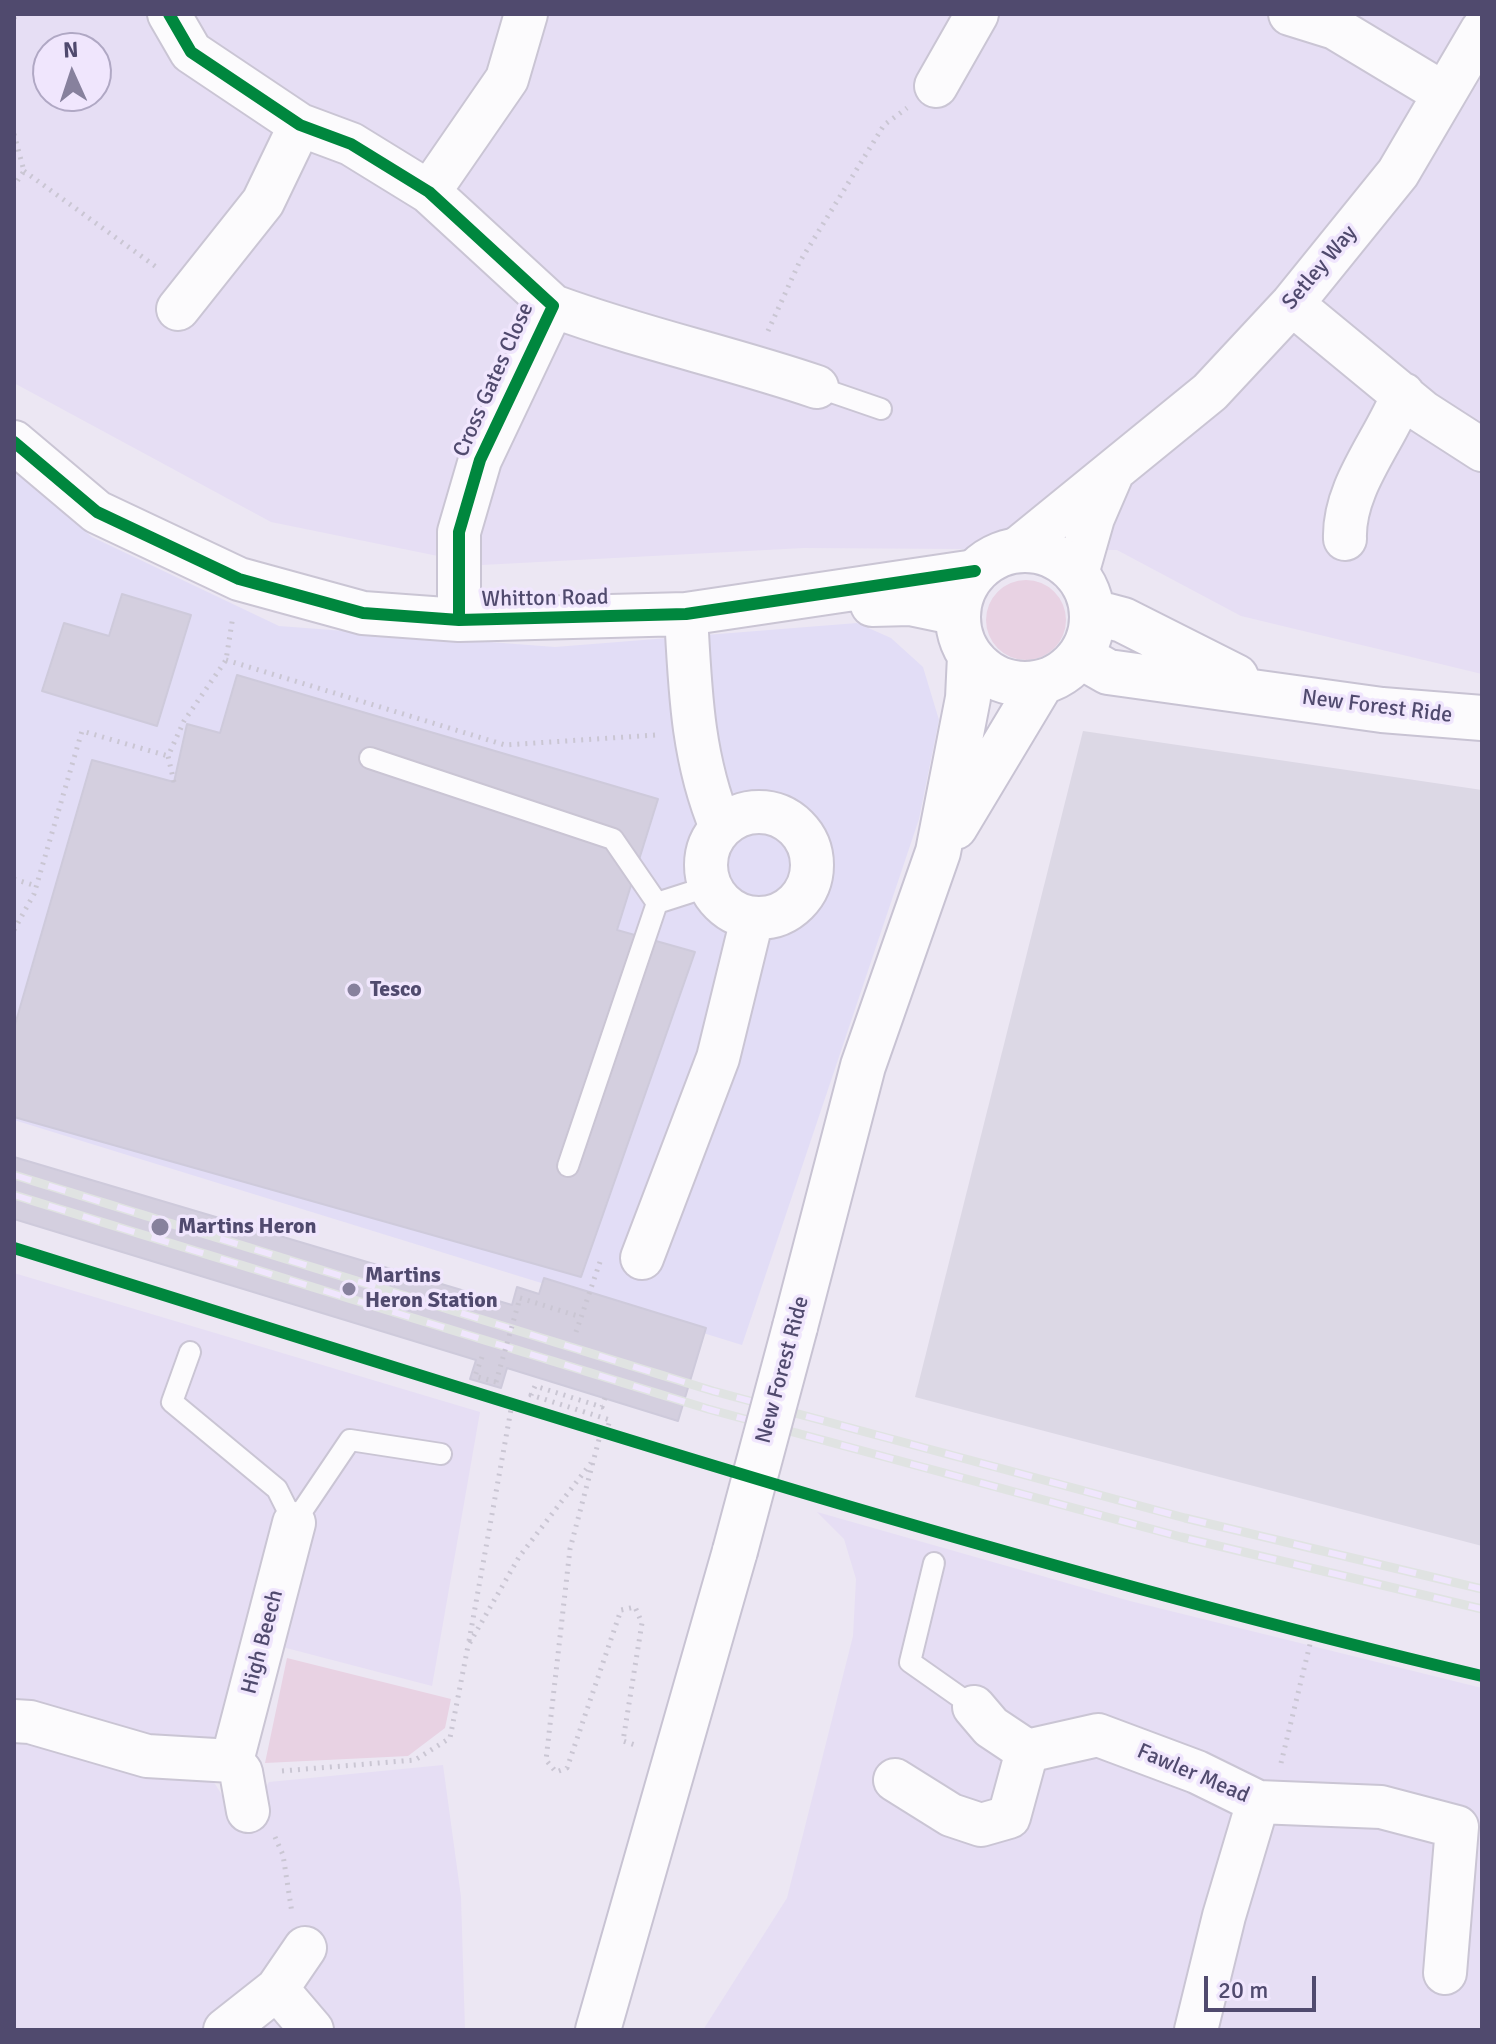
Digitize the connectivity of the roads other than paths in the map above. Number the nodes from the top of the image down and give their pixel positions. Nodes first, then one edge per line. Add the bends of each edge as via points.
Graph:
1 (169, 14) edge
2 (526, 14) edge
3 (977, 14) edge
4 (1290, 14) edge
5 (1482, 30) edge
6 (936, 86) road end
7 (1443, 93) junction
8 (300, 125) junction
9 (429, 192) junction
10 (183, 301) road end
11 (1292, 304) junction
12 (553, 306) junction
13 (817, 387) joint
14 (1403, 394) junction
15 (881, 409) dead end
16 (14, 442) edge
17 (1482, 450) edge
18 (1114, 469) junction
19 (1345, 539) dead end
20 (1016, 550) junction
21 (975, 571) junction
22 (1085, 593) junction
23 (738, 605) junction
24 (686, 614) junction
25 (958, 614) junction
26 (459, 620) junction
27 (970, 656) junction
28 (1080, 656) junction
29 (1042, 682) junction
30 (1273, 694) junction
31 (1482, 718) edge
32 (370, 758) dead end
33 (721, 827) junction
34 (938, 852) junction
35 (710, 886) junction
36 (657, 903) junction
37 (752, 919) junction
38 (568, 1166) dead end
39 (642, 1258) road end
40 (190, 1352) dead end
41 (441, 1454) dead end
42 (294, 1523) junction
43 (934, 1563) dead end
44 (974, 1707) joint
45 (14, 1721) edge
46 (1027, 1751) junction
47 (251, 1767) junction
48 (895, 1780) dead end
49 (1258, 1802) junction
50 (259, 1819) road end
51 (1469, 1830) edge
52 (305, 1948) road end
53 (1445, 1973) dead end
54 (277, 1989) junction
55 (225, 2030) edge
56 (312, 2030) edge
57 (598, 2030) edge
58 (1196, 2030) edge

1 - 8 street, Cross Gates Close via 191,52
2 - 9 street via 507,79
3 - 6 street
4 - 7 street via 1335,28
5 - 7 street, Setley Way
7 - 11 street, Setley Way via 1398,173
8 - 9 street, Cross Gates Close via 351,144
8 - 10 street via 263,202
9 - 12 street, Cross Gates Close
11 - 14 street
11 - 18 street, Setley Way via 1210,392
12 - 13 street via 624,332
12 - 26 street, Cross Gates Close via 480,460 459,532
13 - 15 lane
14 - 17 street
14 - 19 street via 1392,424 1369,459 1345,522
16 - 26 street, Whitton Road via 97,512 239,579 363,613
18 - 20 street, Setley Way
18 - 22 street, Setley Way via 1093,518
20 - 21 main road
20 - 22 main road, New Forest Ride via 1060,559
21 - 23 street, Whitton Road
21 - 25 main road
22 - 28 main road via 1090,635
22 - 30 main road, New Forest Ride via 1123,620
23 - 24 street, Whitton Road
23 - 25 street, Whitton Road via 910,604
24 - 26 street, Whitton Road
24 - 33 street via 692,721 704,788
25 - 27 main road, New Forest Ride via 960,636
27 - 29 main road via 1002,680
27 - 34 main road, New Forest Ride via 961,739
28 - 29 main road, New Forest Ride
28 - 30 main road, New Forest Ride via 1108,672
29 - 34 main road, New Forest Ride
30 - 31 main road, New Forest Ride
32 - 36 lane via 613,839
33 - 35 street via 706,855
33 - 37 street via 736,816 771,813 802,832 810,848 810,884 801,899 771,918
34 - 57 main road, New Forest Ride, bridge via 863,1066 735,1551
35 - 36 lane
35 - 37 street via 726,908
36 - 38 lane
37 - 39 street via 718,1058
40 - 42 lane via 172,1402 277,1489
41 - 42 lane via 350,1440
42 - 47 street, High Beech
43 - 44 lane via 910,1662
44 - 46 street via 991,1727
45 - 47 street via 147,1756
46 - 48 street via 1009,1817 981,1825 951,1815
46 - 49 street, Fawler Mead via 1098,1735 1197,1772
47 - 50 street via 241,1772
49 - 51 street, Fawler Mead via 1381,1807
49 - 58 street
51 - 53 street, Fawler Mead
52 - 54 street
54 - 55 street
54 - 56 street

